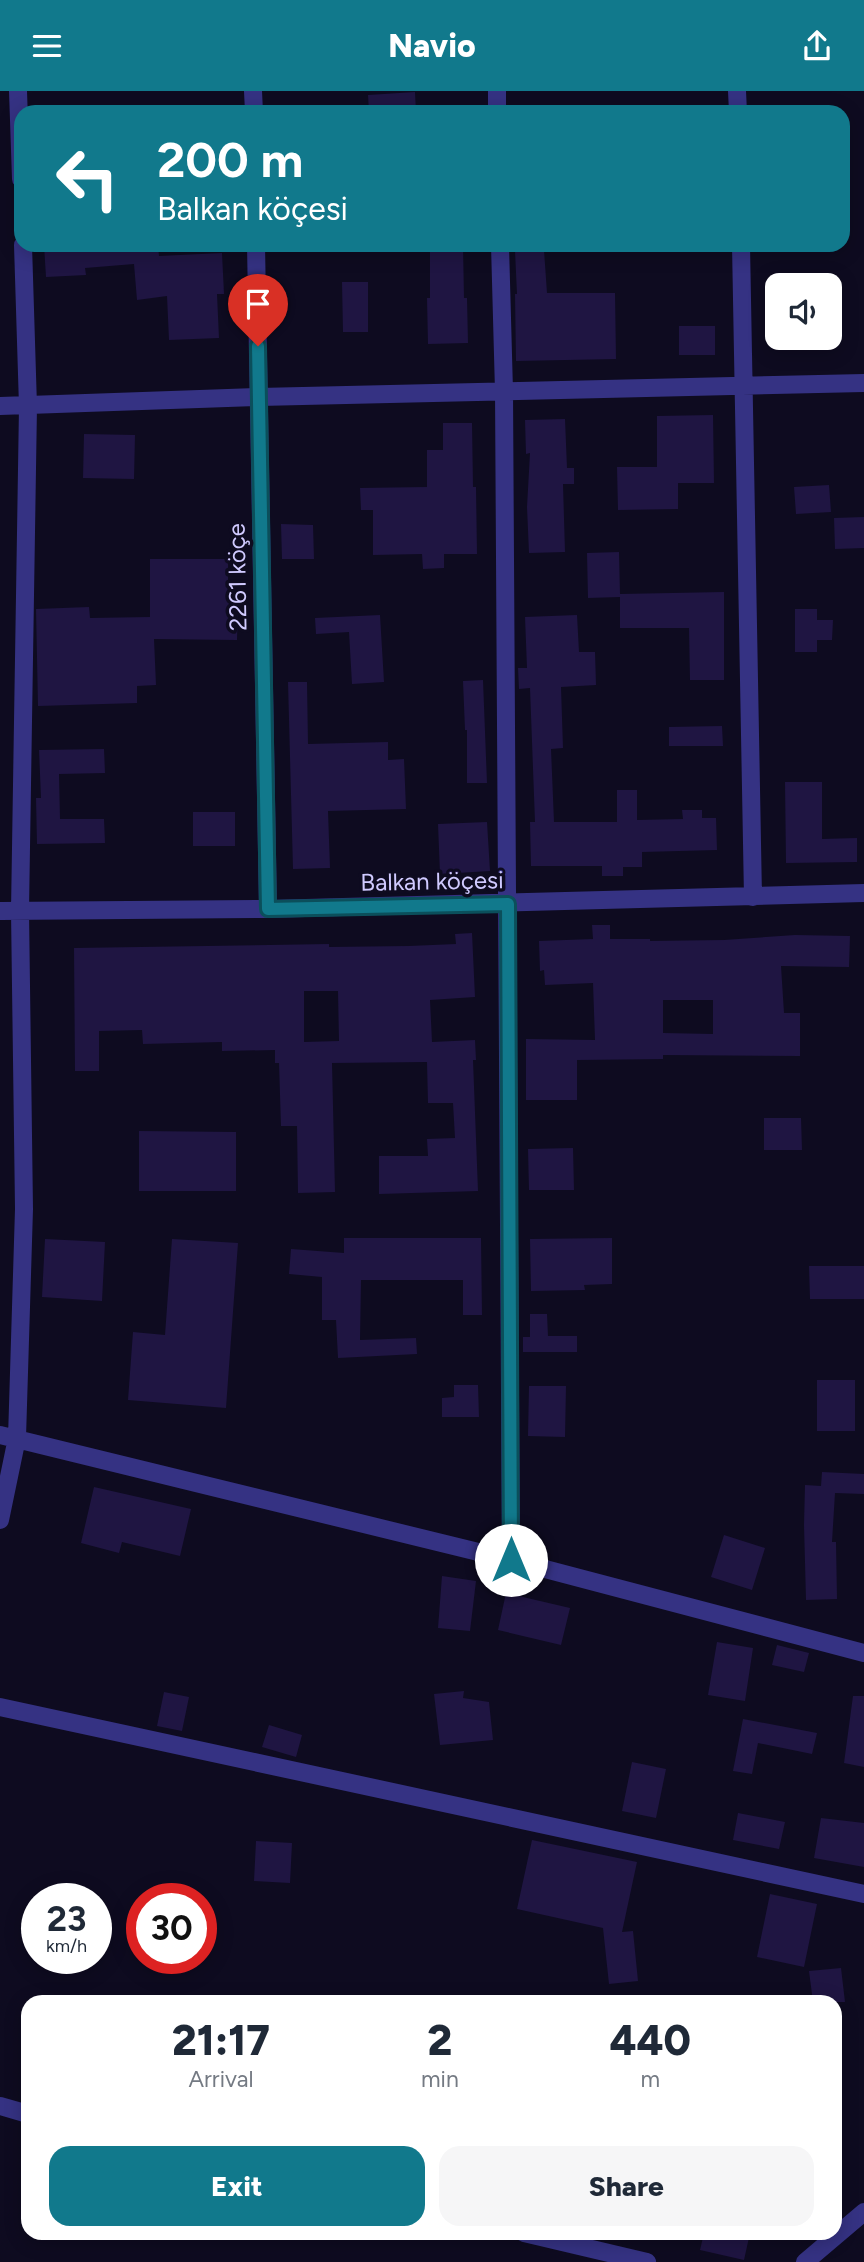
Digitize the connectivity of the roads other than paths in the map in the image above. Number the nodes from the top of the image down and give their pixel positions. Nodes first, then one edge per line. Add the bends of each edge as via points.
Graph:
1 (23, 252) edge
2 (256, 252) edge
3 (500, 252) edge
4 (741, 252) edge
5 (864, 383) edge
6 (745, 386) junction
7 (504, 391) junction
8 (258, 397) junction
9 (0, 406) edge
10 (28, 406) junction
11 (864, 893) edge
12 (753, 897) junction
13 (508, 904) junction
14 (268, 909) junction
15 (0, 911) edge
16 (20, 911) junction
17 (8, 1436) edge
18 (0, 1520) edge
19 (511, 1560) junction
20 (864, 1653) edge
21 (0, 1707) edge
22 (864, 1894) edge
23 (0, 2106) edge
24 (21, 2112) edge
25 (864, 2211) edge
26 (842, 2230) edge
27 (554, 2240) edge
28 (830, 2240) edge
29 (647, 2262) edge
30 (805, 2262) edge

1 - 10 street
2 - 8 street, 2261 köçe
3 - 7 street
4 - 6 street
5 - 6 street
6 - 7 street
6 - 12 street
7 - 8 street
7 - 13 street
8 - 10 street
8 - 14 street, 2261 köçe
9 - 10 street
10 - 16 street
11 - 12 street, Balkan köçesi
12 - 13 street, Balkan köçesi
13 - 14 street, Balkan köçesi
13 - 19 street
14 - 16 street, Balkan köçesi
15 - 16 street, Balkan köçesi
16 - 17 street via 24,1209
17 - 18 street
17 - 19 street
19 - 20 street
21 - 22 street
23 - 24 street
25 - 26 street
27 - 29 street
28 - 30 street

